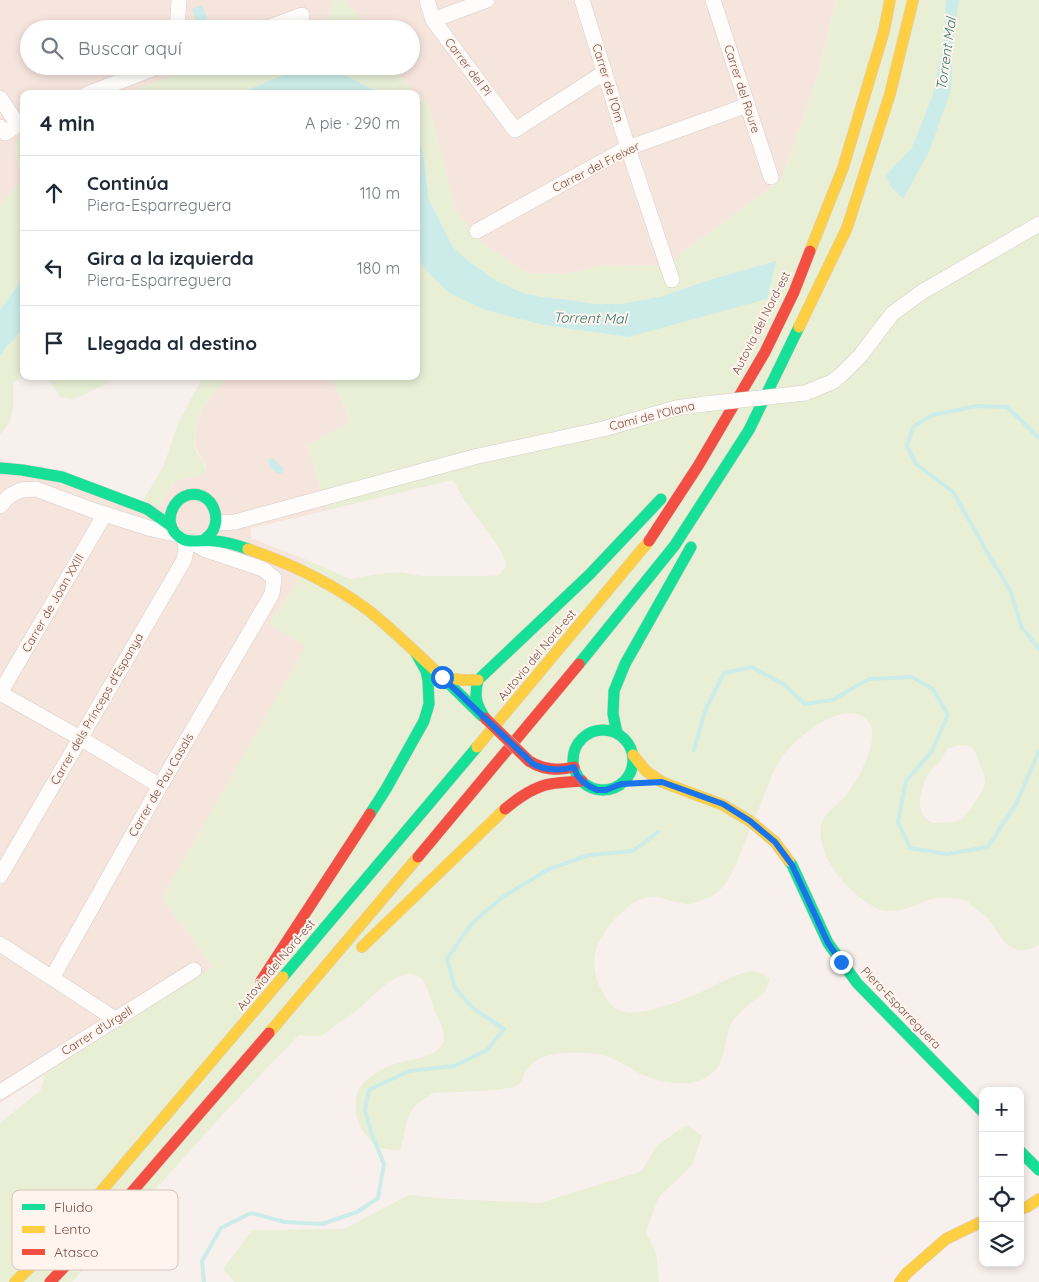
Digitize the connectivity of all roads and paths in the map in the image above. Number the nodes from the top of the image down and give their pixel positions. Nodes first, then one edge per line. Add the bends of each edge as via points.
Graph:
1 (179, 0) edge
2 (426, 0) edge
3 (487, 0) edge
4 (582, 0) edge
5 (713, 0) edge
6 (890, 0) edge
7 (913, 0) edge
8 (302, 15) dead end
9 (178, 20) edge
10 (288, 20) edge
11 (433, 20) junction
12 (605, 72) junction
13 (137, 75) edge
14 (97, 90) edge
15 (0, 98) edge
16 (748, 105) junction
17 (20, 122) edge
18 (20, 123) edge
19 (2, 132) edge
20 (628, 148) junction
21 (771, 177) dead end
22 (1039, 224) edge
23 (477, 231) dead end
24 (672, 280) dead end
25 (749, 430) junction
26 (698, 466) junction
27 (2, 470) edge
28 (5, 501) edge
29 (173, 506) junction
30 (147, 509) junction
31 (710, 512) dead end
32 (106, 514) junction
33 (217, 524) junction
34 (185, 536) junction
35 (696, 537) dead end
36 (249, 548) junction
37 (416, 652) junction
38 (442, 677) junction
39 (478, 680) junction
40 (0, 693) edge
41 (458, 693) junction
42 (437, 700) junction
43 (484, 718) junction
44 (617, 733) junction
45 (80, 738) junction
46 (633, 755) junction
47 (574, 767) junction
48 (582, 781) junction
49 (662, 782) junction
50 (621, 784) junction
51 (160, 786) junction
52 (0, 876) edge
53 (0, 944) edge
54 (351, 958) dead end
55 (194, 970) dead end
56 (52, 978) junction
57 (330, 979) dead end
58 (115, 1019) junction
59 (263, 1041) junction
60 (213, 1061) junction
61 (0, 1092) edge
62 (979, 1108) edge
63 (1024, 1154) edge
64 (1039, 1170) edge
65 (101, 1190) edge
66 (134, 1190) edge
67 (1039, 1199) edge
68 (1024, 1208) edge
69 (981, 1222) edge
70 (27, 1270) edge
71 (61, 1270) edge
72 (15, 1282) edge
73 (50, 1282) edge
74 (900, 1282) edge

1 - 9 street
2 - 11 street, Carrer del Pi
3 - 11 street
4 - 12 street, Carrer de l'Om
5 - 16 street, Carrer del Roure
6 - 26 main road, Autovia del Nord-est via 884,31 843,168 810,254 765,352
7 - 25 main road via 890,94 846,228
8 - 10 street
11 - 12 street, Carrer del Pi via 515,130
12 - 20 street, Carrer de l'Om
13 - 14 street
15 - 17 street
16 - 20 street, Carrer del Freixer
16 - 21 street, Carrer del Roure
18 - 19 street
20 - 23 street, Carrer del Freixer
20 - 24 street, Carrer de l'Om
22 - 33 street, Camí de l'Olana, bridge via 892,314 860,356 827,385 805,393 676,408
25 - 31 main road via 729,478
25 - 59 main road via 675,545 570,676
26 - 39 main road
26 - 60 main road, Autovia del Nord-est via 622,574
27 - 30 main road via 62,477
28 - 32 street via 21,490 36,488
29 - 30 main road
29 - 33 main road via 187,495 203,496 216,510
29 - 34 main road via 170,514
30 - 34 main road
32 - 34 street via 152,530
32 - 40 street, Carrer de Joan XXIII
33 - 34 main road via 210,536
33 - 36 main road
34 - 36 main road
34 - 45 street, Carrer dels Princeps d'Espanya via 184,560
34 - 51 street, Carrer de Pau Casals via 206,550 263,569 274,578 272,594
35 - 44 main road via 625,664 614,691 613,714
36 - 37 main road via 343,594
37 - 38 main road
37 - 42 main road
38 - 39 main road
38 - 41 main road
39 - 43 main road via 476,703
40 - 45 street
41 - 42 main road
41 - 43 main road
42 - 60 main road via 386,788
43 - 47 main road, bridge via 538,767
44 - 46 main road, Piera-Esparreguera via 626,739
44 - 47 main road via 598,730 581,739 575,748
45 - 51 street
45 - 52 street, Carrer dels Princeps d'Espanya
46 - 49 main road, Piera-Esparreguera via 646,771
46 - 50 main road via 629,776
47 - 48 main road
48 - 50 main road, Piera-Esparreguera via 597,790
48 - 54 main road via 543,785 519,798
49 - 50 main road, Piera-Esparreguera
49 - 62 main road, Piera-Esparreguera via 723,804 775,842 792,865 828,943 857,983
51 - 56 street, Carrer de Pau Casals
53 - 56 street
55 - 58 street, Carrer d'Urgell
56 - 58 street
57 - 59 main road
58 - 61 street, Carrer d'Urgell
59 - 66 main road
60 - 65 main road, Autovia del Nord-est
63 - 64 main road
67 - 68 main road
69 - 74 main road via 946,1239
70 - 72 main road, Autovia del Nord-est
71 - 73 main road

